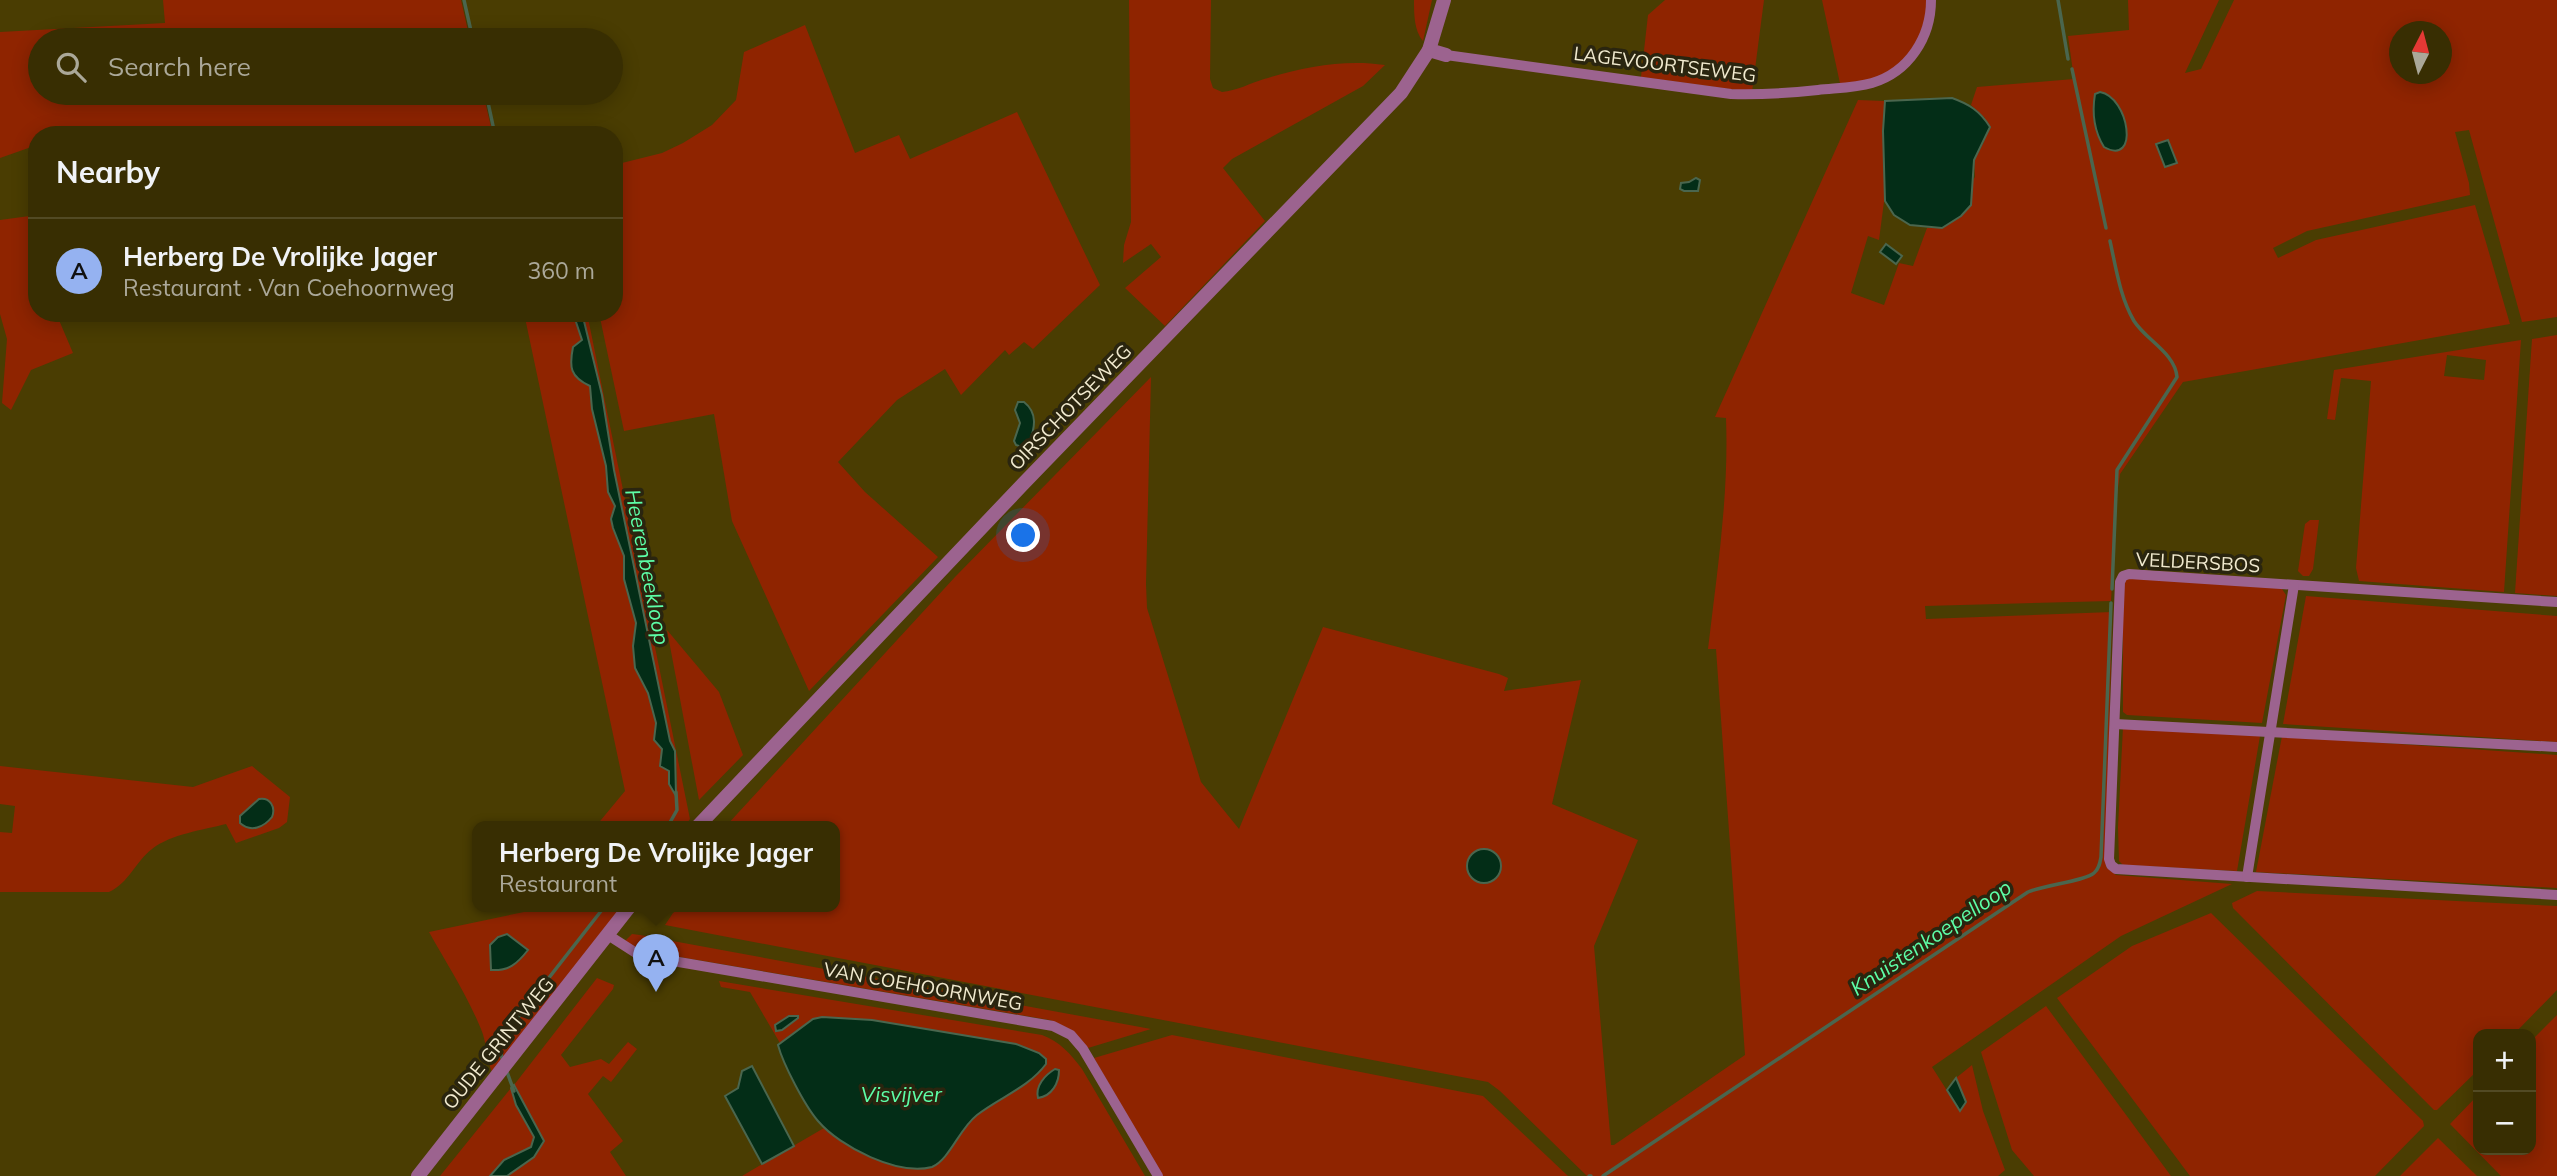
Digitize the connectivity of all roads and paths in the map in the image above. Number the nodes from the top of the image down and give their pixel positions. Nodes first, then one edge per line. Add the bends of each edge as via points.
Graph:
1 (1444, 0) edge
2 (1931, 0) edge
3 (1429, 50) junction
4 (1446, 55) joint
5 (2294, 585) junction
6 (2557, 603) edge
7 (2115, 724) junction
8 (2272, 731) junction
9 (2557, 747) edge
10 (703, 821) edge
11 (2247, 877) junction
12 (2557, 895) edge
13 (625, 912) edge
14 (608, 935) junction
15 (418, 1176) edge
16 (1158, 1176) edge

1 - 3 street, OIRSCHOTSEWEG
2 - 4 street, LAGEVOORTSEWEG via 1925,37 1891,75 1864,85 1767,96
3 - 4 street, LAGEVOORTSEWEG
3 - 10 street, OIRSCHOTSEWEG via 1401,93
5 - 6 street, VELDERSBOS
5 - 7 street, VELDERSBOS via 2123,576
5 - 8 street
7 - 8 street
7 - 11 street, VELDERSBOS via 2111,865 2116,869
8 - 9 street
8 - 11 street
11 - 12 street, VELDERSBOS
13 - 14 street
14 - 15 street, OUDE GRINTWEG
14 - 16 street, VAN COEHOORNWEG via 636,953 667,960 1053,1026 1071,1035 1083,1049

